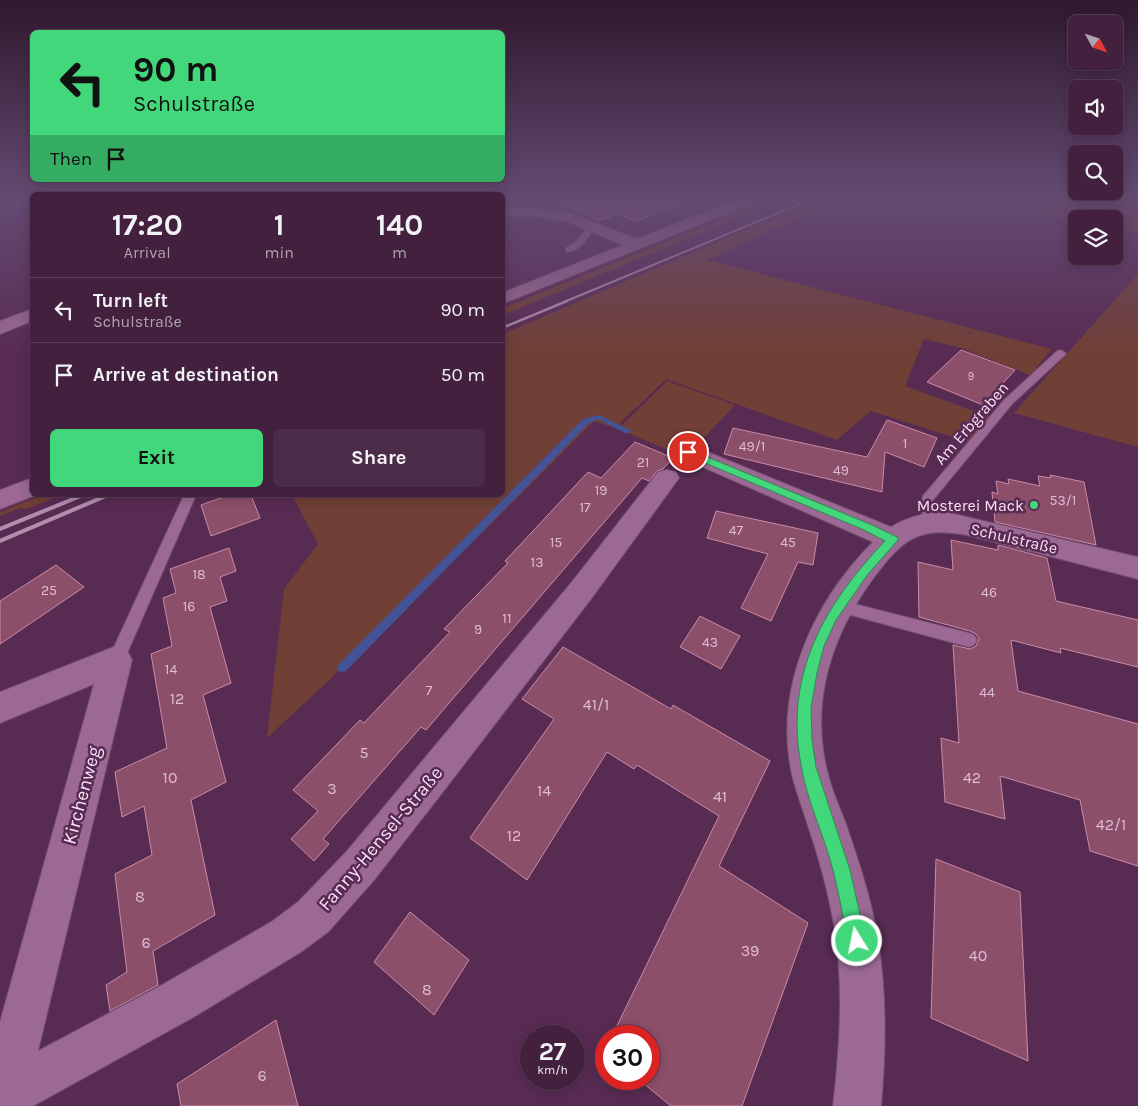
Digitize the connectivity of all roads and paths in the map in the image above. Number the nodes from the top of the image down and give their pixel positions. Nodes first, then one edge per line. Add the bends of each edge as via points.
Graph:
1 (625, 250) edge
2 (505, 298) edge
3 (30, 315) edge
4 (0, 328) edge
5 (1061, 353) dead end
6 (30, 488) edge
7 (189, 497) edge
8 (0, 500) edge
9 (933, 522) junction
10 (893, 540) junction
11 (1138, 568) edge
12 (839, 606) junction
13 (970, 640) dead end
14 (116, 660) junction
15 (0, 708) edge
16 (2, 1100) edge
17 (857, 1106) edge

1 - 2 street
3 - 4 street
5 - 9 lane, Am Erbgraben via 1008,402 928,499 926,508
6 - 8 street
7 - 14 lane, Kirchenweg
9 - 10 street, Schulstraße via 913,527
9 - 11 street, Schulstraße via 970,527
10 - 12 street, Schulstraße via 864,571
10 - 16 street, Fanny-Hensel-Straße via 868,527 678,465 361,865 312,918 286,937 176,1002
12 - 13 lane
12 - 17 street, Schulstraße via 817,646 804,708 804,740 808,767 841,870 857,941 862,1021
14 - 15 street
14 - 16 street, Kirchenweg

